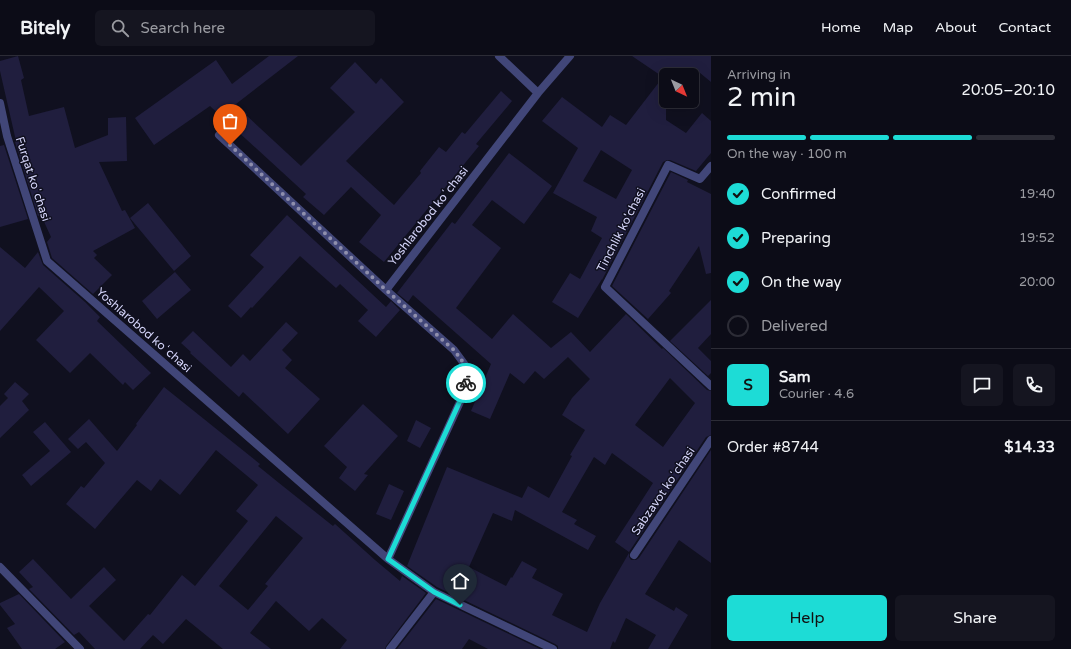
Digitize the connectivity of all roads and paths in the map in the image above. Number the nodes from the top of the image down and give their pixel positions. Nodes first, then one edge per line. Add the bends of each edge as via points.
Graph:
1 (499, 56) edge
2 (570, 56) edge
3 (538, 93) junction
4 (0, 103) edge
5 (219, 135) dead end
6 (711, 166) edge
7 (47, 261) joint
8 (386, 290) junction
9 (711, 386) edge
10 (711, 440) edge
11 (634, 555) dead end
12 (388, 559) junction
13 (0, 567) edge
14 (434, 592) junction
15 (80, 649) edge
16 (390, 649) edge
17 (553, 649) edge

1 - 3 street
2 - 3 street, Yoshlarobod koʻchasi
3 - 8 street, Yoshlarobod koʻchasi
4 - 7 street, Furqat koʻchasi via 7,136
5 - 8 street
6 - 9 street, Tinchlik ko'chasi via 700,179 668,165 605,287
7 - 12 street, Yoshlarobod koʻchasi
8 - 12 street via 454,350 468,369 465,390
10 - 11 street, Sabzavot koʻchasi
12 - 14 street, Yoshlarobod koʻchasi
13 - 15 street
14 - 16 street
14 - 17 street

